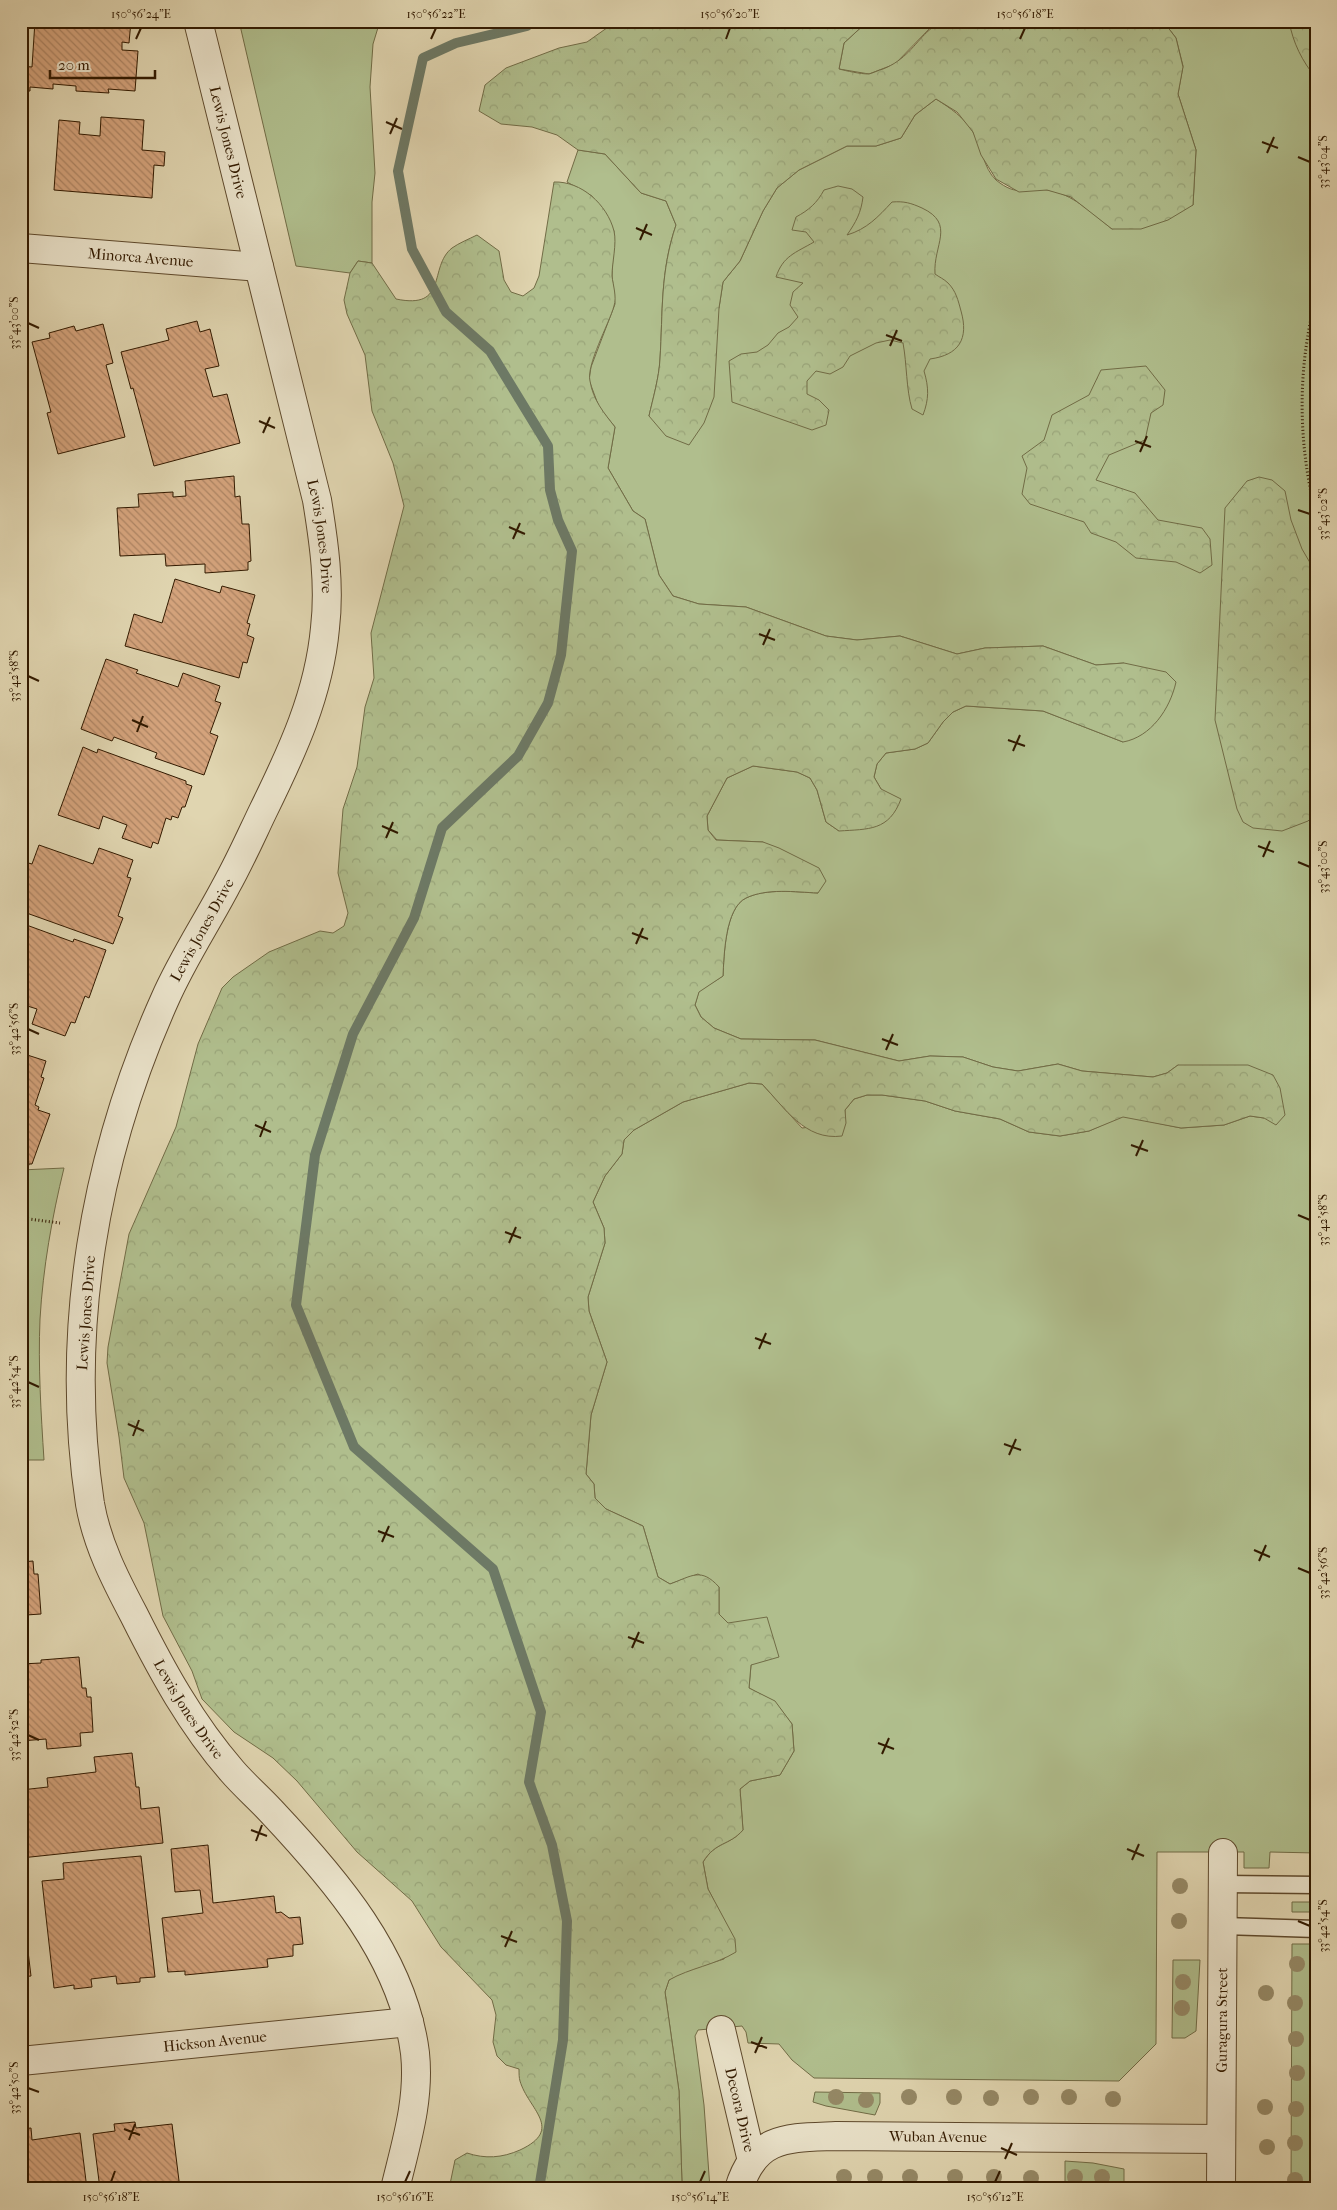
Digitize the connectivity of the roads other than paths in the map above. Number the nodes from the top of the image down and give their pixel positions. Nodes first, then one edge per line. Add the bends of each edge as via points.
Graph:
1 (198, 21) edge
2 (21, 248) edge
3 (259, 267) junction
4 (1223, 1853) dead end
5 (1223, 1884) junction
6 (1316, 1885) edge
7 (1223, 1926) junction
8 (1316, 1929) edge
9 (409, 2022) junction
10 (721, 2030) dead end
11 (21, 2061) edge
12 (1221, 2139) junction
13 (752, 2161) junction
14 (395, 2189) edge
15 (739, 2189) edge
16 (1221, 2189) edge

1 - 3 street, Lewis Jones Drive
2 - 3 street, Minorca Avenue
3 - 9 street, Lewis Jones Drive via 317,500 327,586 324,638 306,718 227,885 167,994 139,1058 117,1124 100,1190 82,1324 85,1460 90,1505 99,1541 158,1664 209,1744 299,1841 360,1918 388,1968
4 - 5 street, Guragura Street
5 - 6 lane
5 - 7 street, Guragura Street
7 - 8 lane
7 - 12 street, Guragura Street
9 - 11 street, Hickson Avenue
9 - 14 street, Lewis Jones Drive via 414,2050 415,2107
10 - 13 street, Decora Drive
12 - 13 street, Wuban Avenue via 787,2138 766,2147
12 - 16 street, Guragura Street
13 - 15 street, Decora Drive

